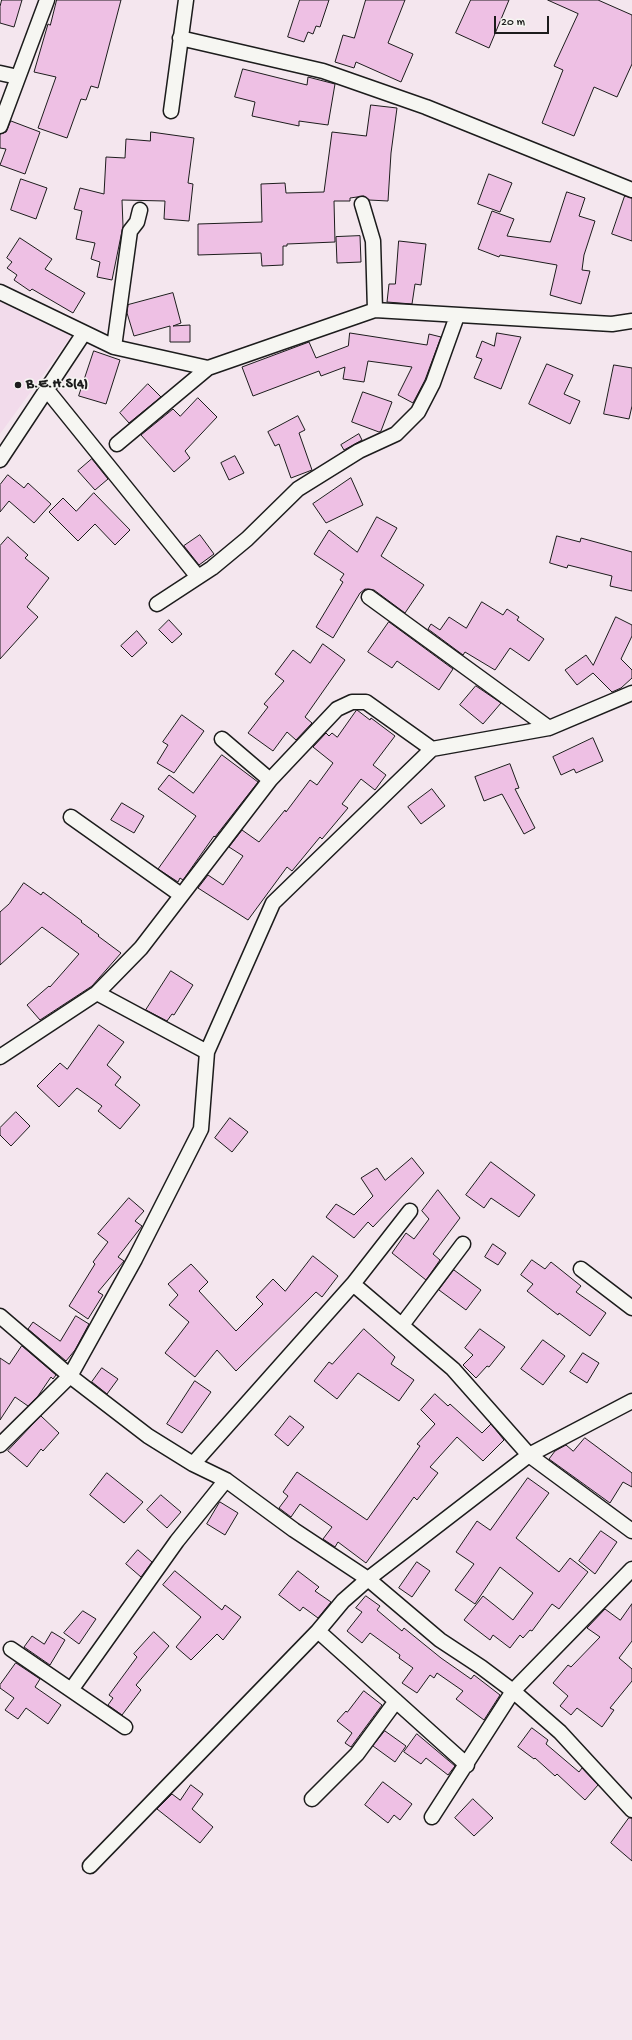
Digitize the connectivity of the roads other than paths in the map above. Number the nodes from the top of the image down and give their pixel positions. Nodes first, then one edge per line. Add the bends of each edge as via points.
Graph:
1 (47, 0) edge
2 (186, 0) edge
3 (180, 38) junction
4 (0, 72) edge
5 (18, 77) junction
6 (171, 111) dead end
7 (0, 126) edge
8 (632, 190) edge
9 (362, 204) dead end
10 (140, 210) dead end
11 (0, 292) edge
12 (375, 310) junction
13 (457, 316) junction
14 (632, 321) edge
15 (84, 333) junction
16 (114, 347) junction
17 (208, 368) junction
18 (47, 390) junction
19 (117, 444) dead end
20 (0, 460) edge
21 (198, 577) junction
22 (369, 597) dead end
23 (157, 604) dead end
24 (632, 693) edge
25 (549, 728) junction
26 (222, 739) dead end
27 (432, 749) junction
28 (270, 780) junction
29 (71, 817) dead end
30 (181, 895) junction
31 (97, 993) junction
32 (207, 1052) junction
33 (0, 1057) edge
34 (410, 1211) dead end
35 (463, 1244) dead end
36 (582, 1270) dead end
37 (353, 1284) junction
38 (632, 1308) edge
39 (0, 1316) edge
40 (402, 1325) junction
41 (70, 1376) junction
42 (632, 1401) edge
43 (1, 1444) edge
44 (529, 1455) junction
45 (193, 1464) junction
46 (226, 1480) junction
47 (632, 1531) edge
48 (632, 1568) edge
49 (368, 1579) junction
50 (318, 1631) junction
51 (11, 1649) dead end
52 (71, 1690) junction
53 (513, 1691) junction
54 (396, 1701) junction
55 (125, 1727) dead end
56 (467, 1765) junction
57 (312, 1799) dead end
58 (632, 1810) edge
59 (432, 1817) dead end
60 (90, 1866) dead end

1 - 5 street
2 - 3 street
3 - 6 street
3 - 8 street via 323,71 426,107
4 - 5 street
5 - 7 street
9 - 12 street via 373,241
10 - 16 street via 138,222 130,231
11 - 15 street
12 - 13 street
12 - 17 street
13 - 14 street via 612,324
13 - 21 street via 433,383 418,412 396,434 359,451 298,489 247,539
15 - 16 street
15 - 18 street
16 - 17 street
17 - 19 street
18 - 20 street
18 - 21 street
21 - 23 street
22 - 25 street
24 - 25 street
25 - 27 street
26 - 28 street
27 - 28 street via 366,702 352,702 337,709
27 - 32 street via 273,903
28 - 30 street
29 - 30 street
30 - 31 street via 141,948
31 - 32 street
31 - 33 street
32 - 41 street via 201,1129 135,1259
34 - 37 street
35 - 40 street
36 - 38 street
37 - 40 street
37 - 45 street
39 - 41 street
40 - 44 street via 453,1369
41 - 43 street
41 - 45 street via 148,1436
42 - 44 street
44 - 47 street
44 - 49 street
45 - 46 street
46 - 49 street via 294,1530
46 - 52 street via 177,1541
48 - 53 street
49 - 50 street via 343,1601
49 - 53 street via 440,1640
50 - 54 street
50 - 60 street
51 - 52 street
52 - 55 street
53 - 56 street
53 - 58 street via 560,1732
54 - 56 street
54 - 57 street via 357,1754
56 - 59 street

